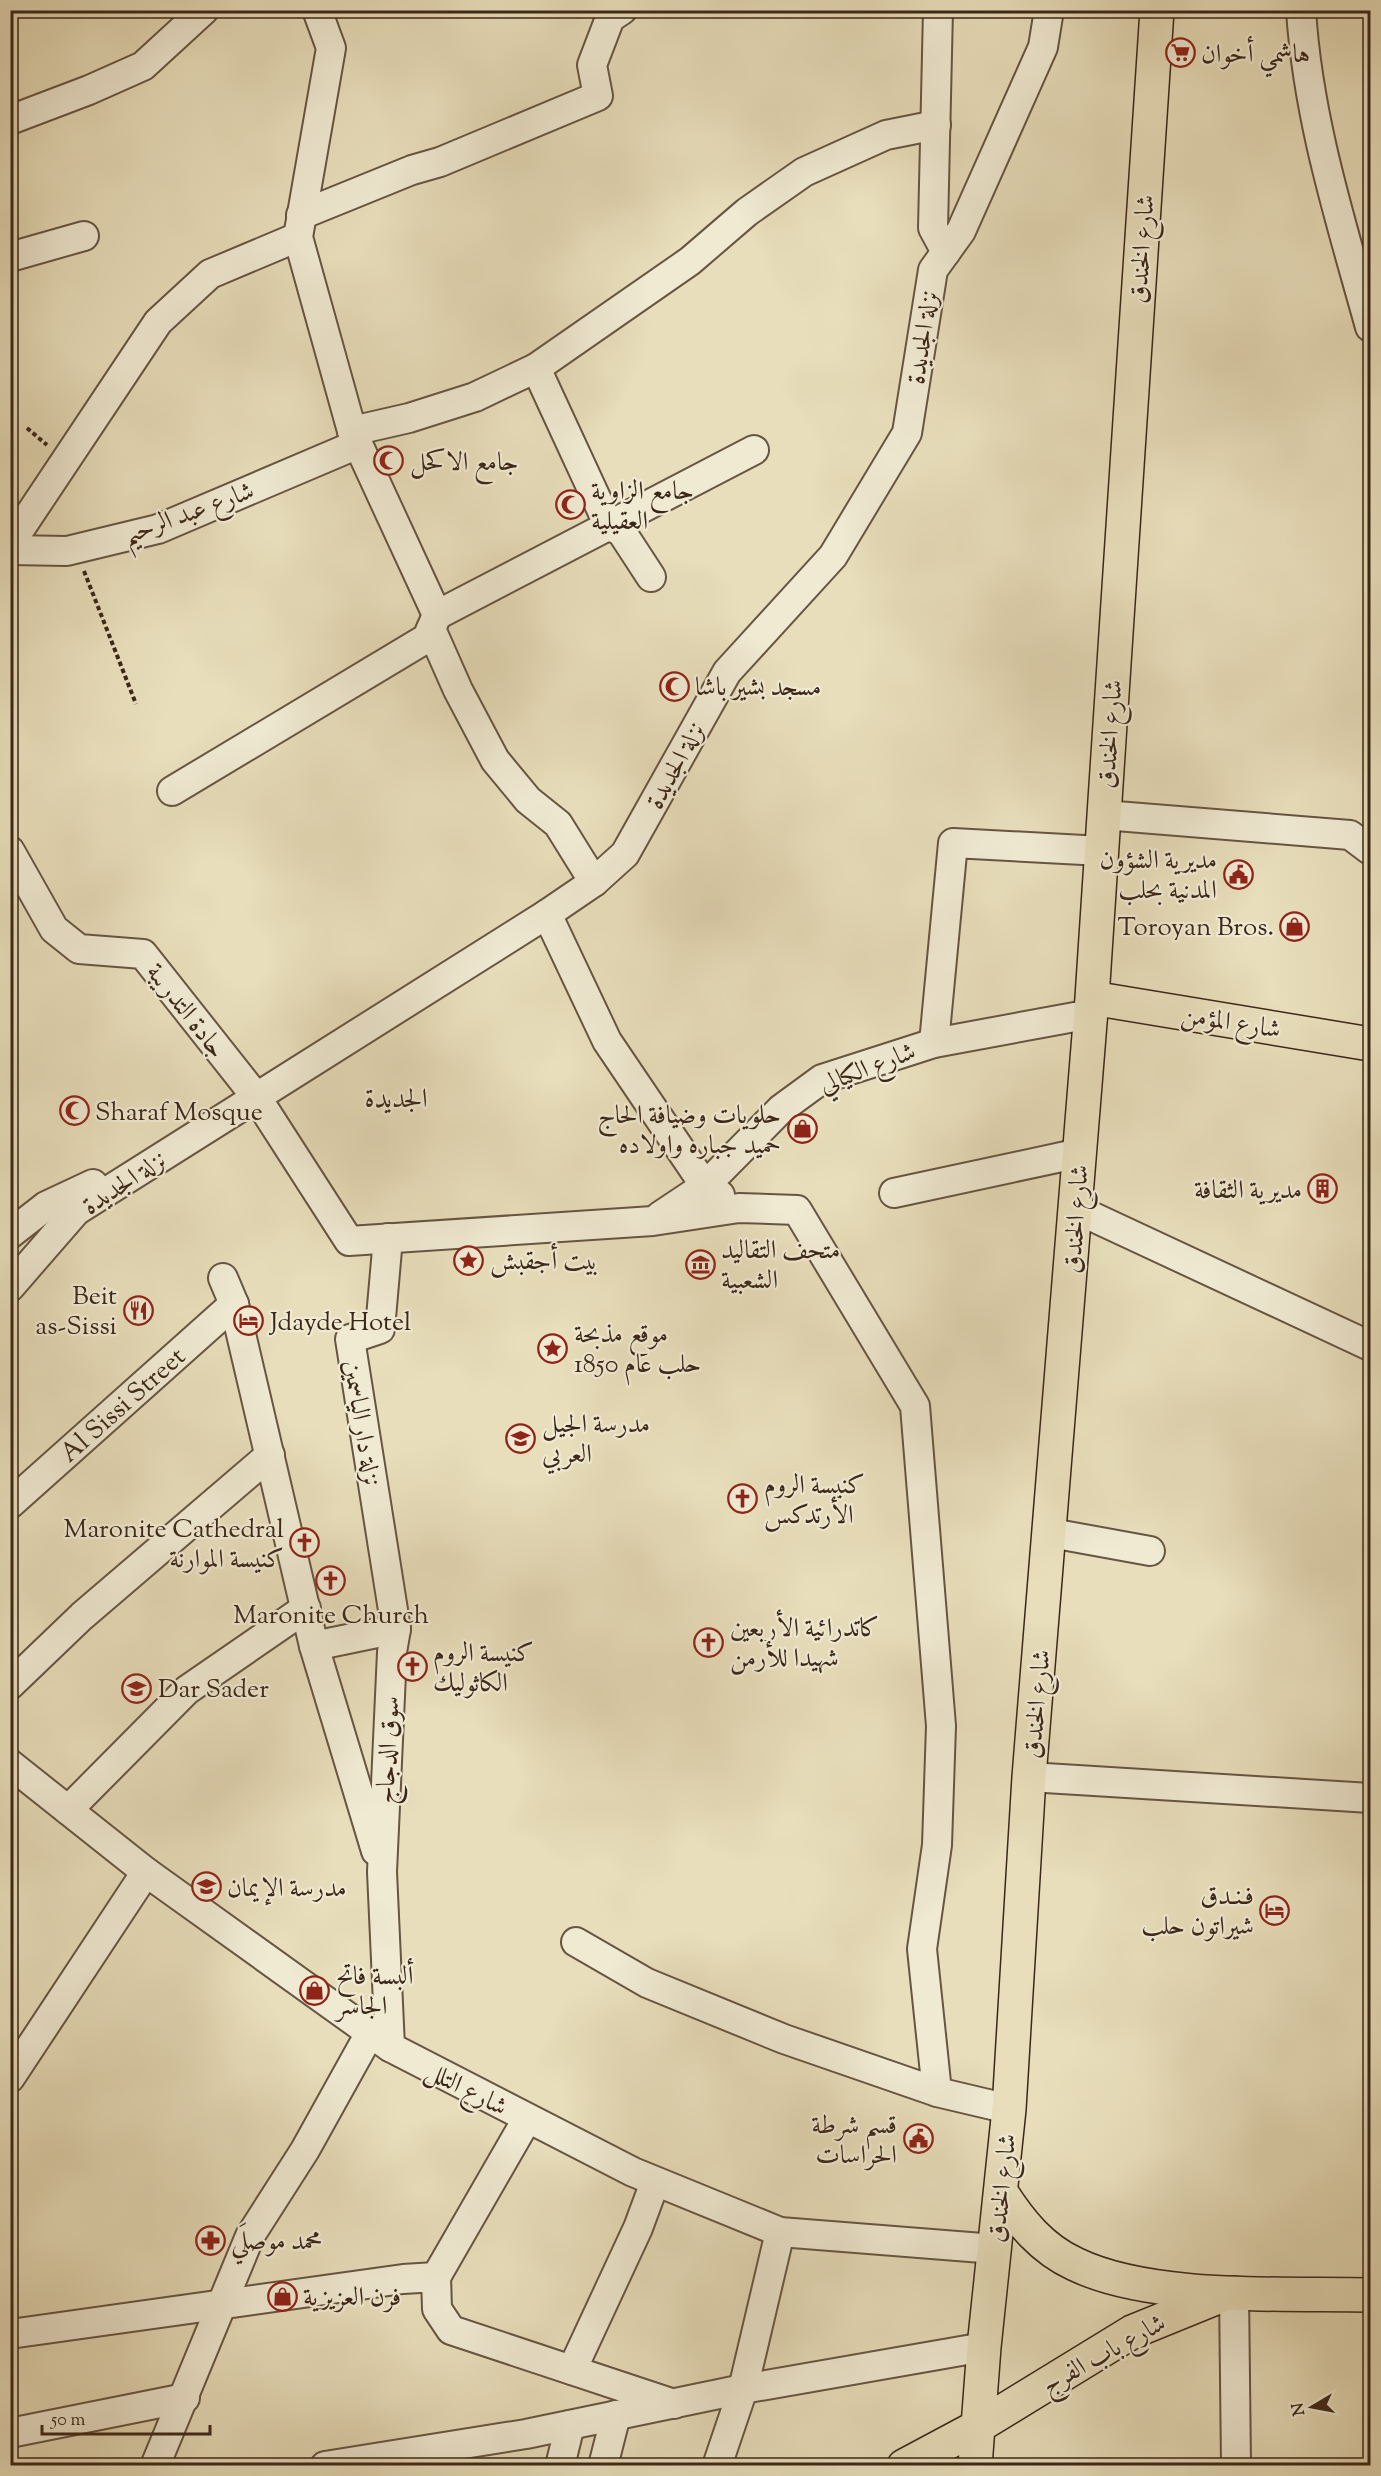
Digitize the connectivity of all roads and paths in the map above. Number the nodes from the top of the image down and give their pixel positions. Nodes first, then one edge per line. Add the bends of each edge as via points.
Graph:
1 (204, 10) edge
2 (317, 10) edge
3 (622, 10) edge
4 (938, 10) edge
5 (1049, 10) edge
6 (1157, 10) edge
7 (1301, 10) edge
8 (10, 120) edge
9 (936, 125) junction
10 (300, 226) junction
11 (84, 236) dead end
12 (946, 252) junction
13 (10, 257) edge
14 (1369, 314) edge
15 (536, 368) junction
16 (355, 437) junction
17 (753, 450) dead end
18 (609, 526) junction
19 (10, 544) edge
20 (10, 550) edge
21 (83, 567) dead end
22 (651, 577) dead end
23 (434, 622) junction
24 (136, 704) dead end
25 (172, 791) dead end
26 (1104, 815) junction
27 (1371, 850) edge
28 (10, 851) edge
29 (1102, 851) junction
30 (594, 882) junction
31 (547, 914) junction
32 (1091, 1006) junction
33 (934, 1043) junction
34 (1371, 1044) edge
35 (257, 1098) junction
36 (1080, 1153) junction
37 (125, 1180) junction
38 (705, 1186) junction
39 (894, 1192) dead end
40 (739, 1208) junction
41 (1076, 1209) junction
42 (652, 1221) junction
43 (10, 1234) edge
44 (388, 1238) junction
45 (223, 1278) dead end
46 (10, 1287) edge
47 (234, 1304) junction
48 (1371, 1346) edge
49 (270, 1455) junction
50 (10, 1504) edge
51 (1051, 1533) junction
52 (1150, 1551) dead end
53 (306, 1608) junction
54 (396, 1629) junction
55 (314, 1646) junction
56 (10, 1685) edge
57 (10, 1764) edge
58 (1029, 1777) junction
59 (1371, 1798) edge
60 (68, 1810) junction
61 (146, 1872) junction
62 (382, 1872) junction
63 (576, 1942) dead end
64 (380, 2040) junction
65 (10, 2078) edge
66 (937, 2092) junction
67 (1009, 2109) junction
68 (527, 2119) junction
69 (655, 2182) junction
70 (1001, 2192) junction
71 (780, 2232) junction
72 (995, 2249) junction
73 (436, 2277) junction
74 (1371, 2287) edge
75 (1234, 2291) junction
76 (1325, 2294) junction
77 (1371, 2295) edge
78 (223, 2304) junction
79 (10, 2334) edge
80 (984, 2347) junction
81 (572, 2370) junction
82 (743, 2390) junction
83 (184, 2398) junction
84 (674, 2404) junction
85 (616, 2415) junction
86 (570, 2425) junction
87 (977, 2427) junction
88 (10, 2433) edge
89 (155, 2466) edge
90 (325, 2466) edge
91 (560, 2466) edge
92 (603, 2466) edge
93 (717, 2466) edge
94 (904, 2466) edge
95 (975, 2466) edge
96 (1236, 2466) edge

1 - 8 street via 143,66
2 - 10 street via 331,48
3 - 10 street via 610,18 592,65 598,96 412,170
4 - 9 street
5 - 12 street, نزلة الجديدة via 1043,47 960,231
6 - 26 main road, شارع الخندق
7 - 14 street via 1304,59 1317,129 1348,257
9 - 12 street via 933,228
9 - 15 street, شارع عبد الرحيم via 886,135 804,172 747,212 690,261
10 - 16 street
10 - 19 street via 210,274 158,322
11 - 13 street
12 - 30 street, نزلة الجديدة via 933,270 907,433 832,556 727,672 625,854
15 - 16 street, شارع عبد الرحيم via 475,397
15 - 18 street
16 - 20 street, شارع عبد الرحيم via 158,529 67,551
16 - 23 street
17 - 18 street
18 - 22 street via 621,531
18 - 23 street
21 - 24 path
23 - 25 street via 427,638
23 - 30 street via 458,690 495,760 528,800 558,825
26 - 27 street via 1350,835
26 - 29 main road, شارع الخندق
28 - 35 street, جادة التدريبة via 54,929 79,949 143,954
29 - 32 main road, شارع الخندق
29 - 33 street via 954,843
30 - 31 street, نزلة الجديدة
31 - 35 street, نزلة الجديدة
31 - 38 street via 607,1041
32 - 33 street, شارع الكيالي
32 - 34 main road, شارع المؤمن
32 - 36 main road, شارع الخندق
33 - 38 street, شارع الكيالي via 822,1079 781,1109
35 - 37 street, نزلة الجديدة
35 - 44 street, جادة التدريبة via 349,1241
36 - 39 street
36 - 41 main road, شارع الخندق
37 - 43 street via 103,1180 55,1202
37 - 46 street, نزلة الجديدة via 76,1211
38 - 40 street
38 - 42 street, شارع الكيالي
40 - 42 street
40 - 66 street via 797,1210 915,1406 941,1726 937,1845 922,1949
41 - 48 street
41 - 51 main road, شارع الخندق
42 - 44 street
44 - 54 street, نزلة دار الياسمين via 380,1329 350,1339
45 - 47 street
47 - 49 street
47 - 50 street, Al Sissi Street
49 - 53 street
49 - 56 street via 82,1616
51 - 52 street
51 - 58 main road, شارع الخندق
53 - 55 street
53 - 60 street via 187,1690
54 - 55 street
54 - 62 street, سوق الدجاج
55 - 62 street
57 - 60 street, شارع التلل
58 - 59 street
58 - 67 main road, شارع الخندق
60 - 61 street, شارع التلل
61 - 64 street, شارع التلل
61 - 65 street
62 - 64 street, سوق الدجاج
63 - 66 street via 647,1983 784,2039
64 - 68 street, شارع التلل
64 - 78 street via 250,2236
66 - 67 street
67 - 70 main road, شارع الخندق
68 - 69 street, شارع التلل
68 - 73 street
69 - 71 street, شارع التلل
69 - 81 street via 638,2228
70 - 72 main road, شارع الخندق
70 - 75 main road, شارع باب الفرج via 1032,2234 1074,2264 1128,2282 1162,2288
71 - 72 street, شارع التلل
71 - 82 street
72 - 80 main road, شارع الخندق
73 - 78 street
73 - 81 street via 437,2309 451,2330
74 - 76 main road
75 - 76 main road, شارع باب الفرج
75 - 87 main road, شارع باب الفرج via 1132,2332
75 - 96 street
76 - 77 main road, شارع باب الفرج
78 - 79 street
78 - 83 street
80 - 82 street
80 - 87 main road, شارع الخندق
81 - 84 street
82 - 84 street
82 - 93 street
83 - 88 street
83 - 89 street
84 - 85 street
85 - 86 street
85 - 92 street
86 - 90 street
86 - 91 street
87 - 94 main road, شارع باب الفرج
87 - 95 main road, شارع الخندق

